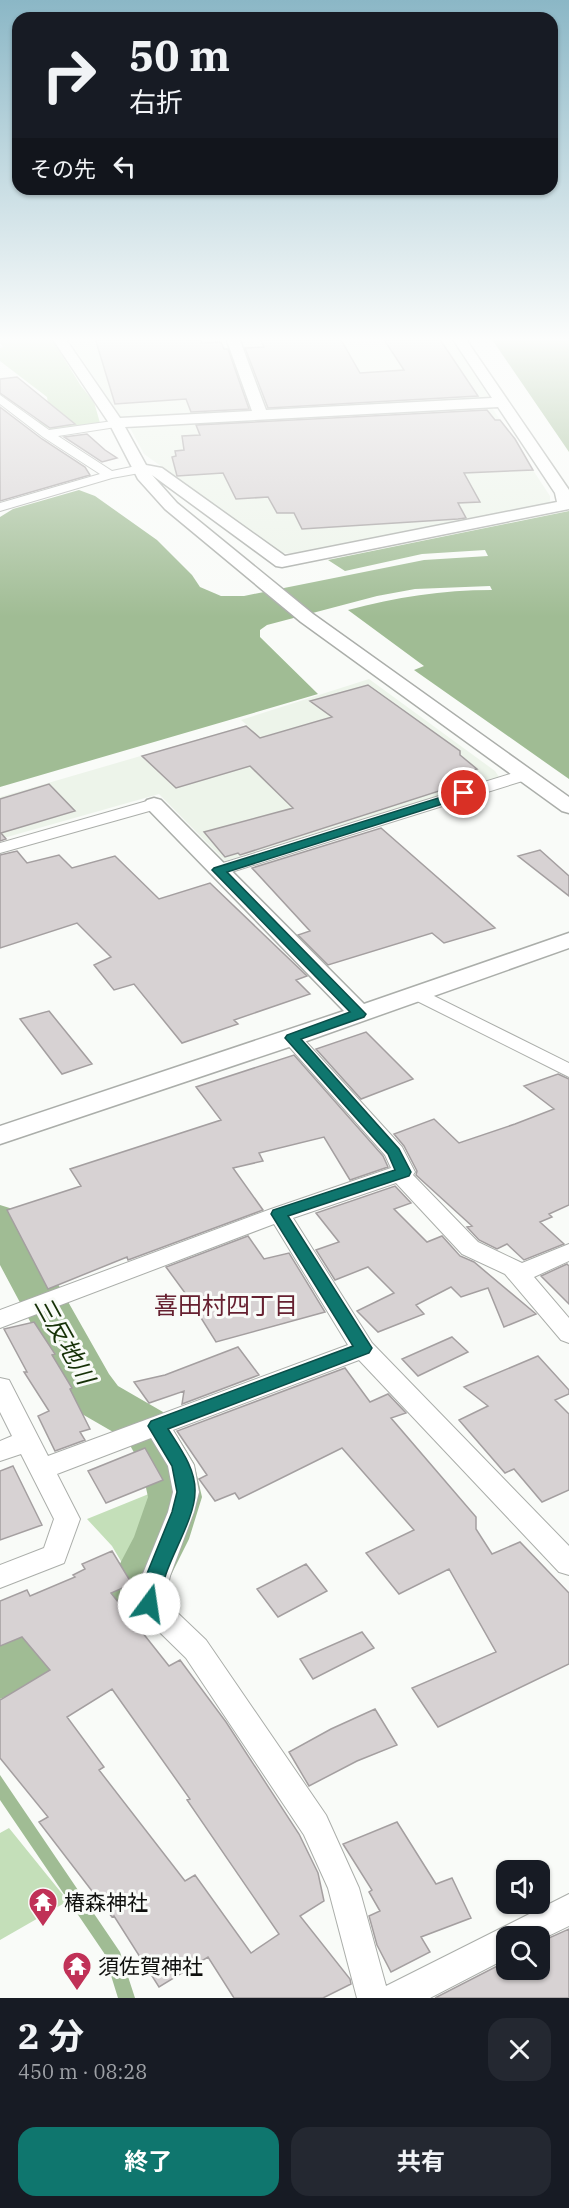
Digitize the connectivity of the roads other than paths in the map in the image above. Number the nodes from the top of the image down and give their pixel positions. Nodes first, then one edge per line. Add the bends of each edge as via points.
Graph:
1 (43, 431) edge
2 (64, 431) edge
3 (120, 431) edge
4 (521, 431) edge
5 (47, 434) junction
6 (141, 469) junction
7 (110, 475) junction
8 (0, 507) edge
9 (524, 775) junction
10 (154, 804) joint
11 (569, 807) edge
12 (0, 848) edge
13 (219, 870) junction
14 (569, 940) edge
15 (418, 994) junction
16 (360, 1014) junction
17 (292, 1038) junction
18 (569, 1071) edge
19 (0, 1135) edge
20 (400, 1174) junction
21 (279, 1214) junction
22 (569, 1252) edge
23 (518, 1274) junction
24 (0, 1319) edge
25 (569, 1334) edge
26 (363, 1348) junction
27 (0, 1387) edge
28 (157, 1426) junction
29 (27, 1441) junction
30 (0, 1451) edge
31 (42, 1469) junction
32 (569, 1564) edge
33 (0, 1577) edge
34 (569, 1909) edge
35 (536, 1926) edge
36 (496, 1947) edge
37 (374, 1998) edge
38 (396, 1998) edge

1 - 5 street
2 - 5 street
3 - 6 street
4 - 6 street via 566,500 562,506 282,562 157,471
5 - 7 street
6 - 7 street
6 - 9 street via 153,490 308,618
7 - 8 street
9 - 11 street
9 - 13 street
10 - 12 street
10 - 13 street
13 - 16 street
14 - 15 street
15 - 16 street
15 - 18 street
16 - 17 street
17 - 19 street
17 - 20 street via 394,1152 404,1172
20 - 21 street
20 - 23 street via 470,1248
21 - 24 street
21 - 26 street
22 - 23 street
23 - 25 street
26 - 28 street
26 - 32 street
27 - 29 street
28 - 31 street
28 - 37 street via 181,1465 186,1492 149,1604 196,1649 315,1825 343,1888
29 - 30 street
29 - 31 street
31 - 33 street via 67,1519 55,1555
34 - 35 street
36 - 38 street

